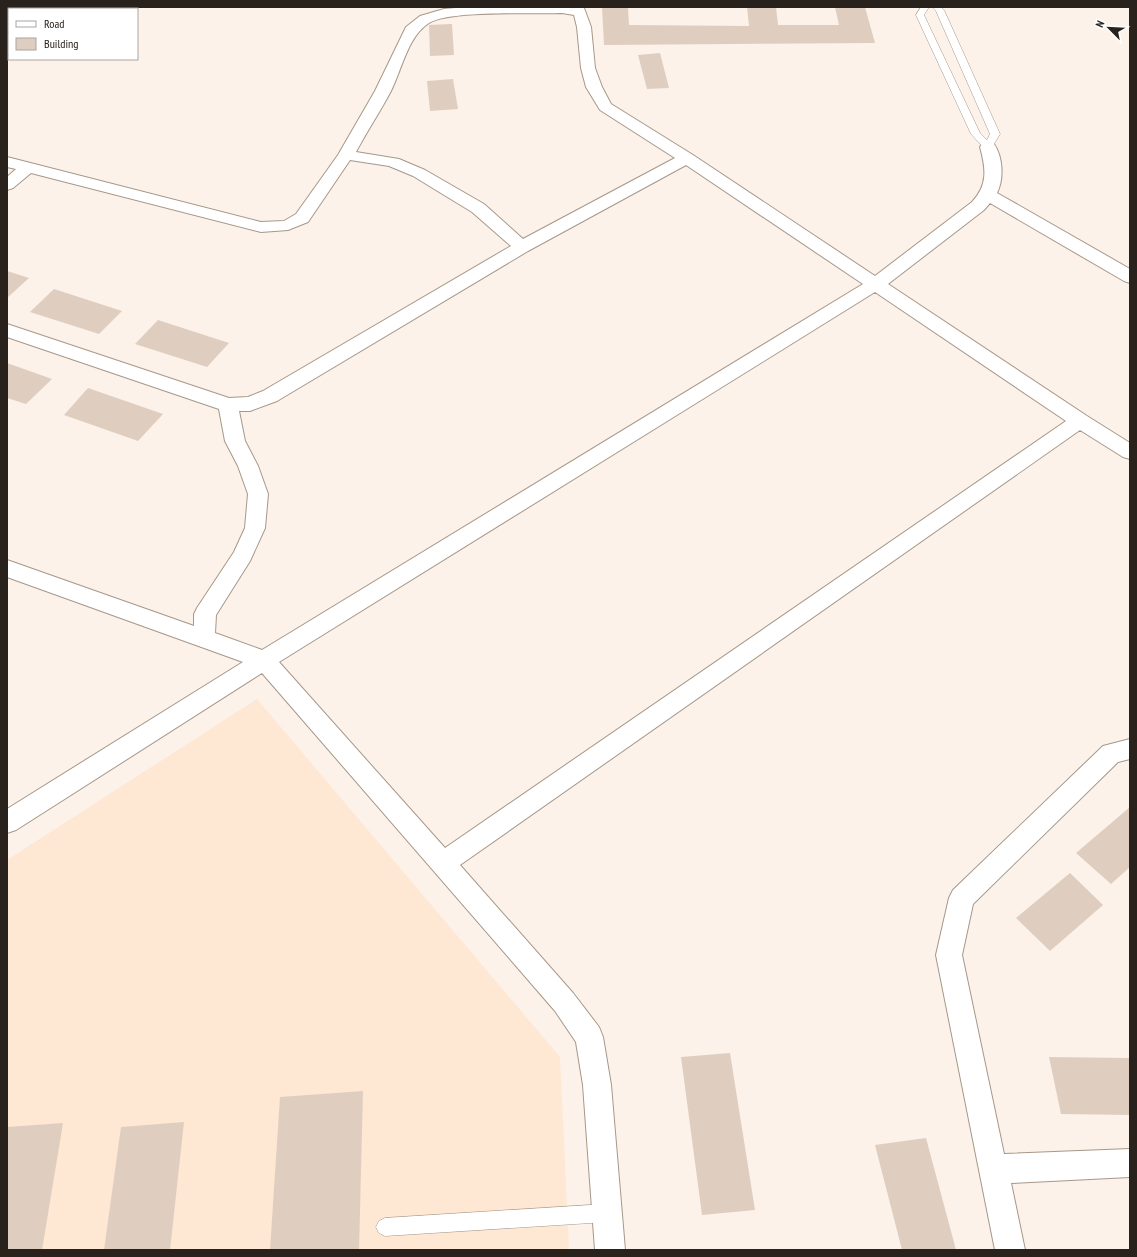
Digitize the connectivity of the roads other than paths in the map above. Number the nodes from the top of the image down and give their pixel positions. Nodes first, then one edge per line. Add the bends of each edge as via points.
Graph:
1 (925, 7) edge
2 (936, 7) edge
3 (988, 147) junction
4 (346, 155) junction
5 (687, 158) junction
6 (7, 162) edge
7 (28, 167) junction
8 (7, 186) edge
9 (988, 195) junction
10 (522, 247) junction
11 (1130, 277) edge
12 (876, 284) junction
13 (7, 330) edge
14 (228, 405) junction
15 (1080, 421) junction
16 (1130, 452) edge
17 (7, 568) edge
18 (204, 639) junction
19 (264, 660) junction
20 (1130, 750) edge
21 (7, 822) edge
22 (443, 863) junction
23 (1130, 1163) edge
24 (993, 1169) junction
25 (607, 1213) junction
26 (385, 1227) dead end
27 (610, 1250) edge
28 (1010, 1250) edge

1 - 3 lane via 920,15 976,134
2 - 3 lane via 940,10 996,134
3 - 9 street via 995,172
4 - 5 street via 383,91 411,30 425,19 444,13 484,10 562,9 579,11 581,15 588,68 594,87 605,107
4 - 7 street via 302,218 283,227 261,227
4 - 10 street via 393,162 419,173 478,208
5 - 10 street
5 - 12 street
6 - 7 street
7 - 8 street
9 - 11 street
9 - 12 street via 978,206
10 - 14 street via 270,396 250,404
12 - 15 street
12 - 19 street
13 - 14 street
14 - 18 street via 235,441 258,494 255,528 243,555 205,614
15 - 16 street
15 - 22 street
17 - 18 street
18 - 19 street
19 - 21 street
19 - 22 street
20 - 24 street via 1111,753 962,898 949,955
22 - 25 street via 564,1002 589,1037 597,1085
23 - 24 street
24 - 28 street
25 - 26 lane
25 - 27 street

